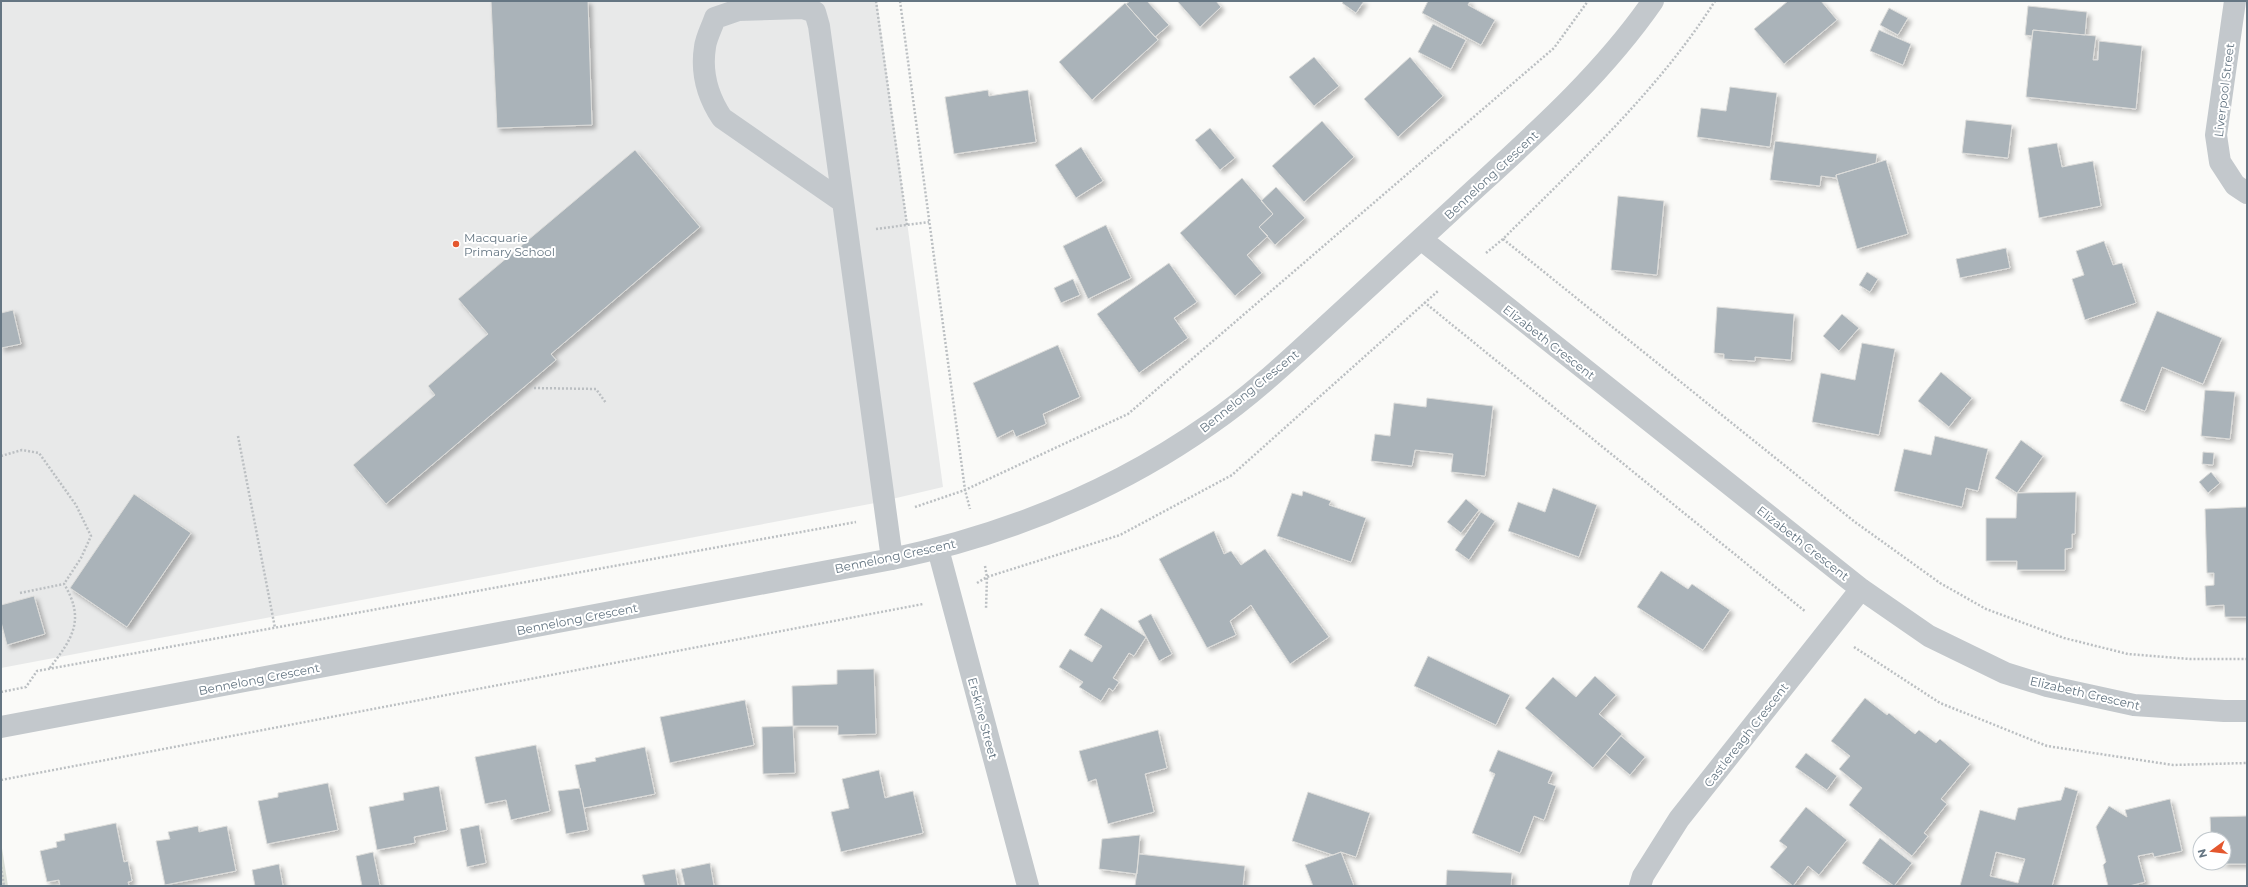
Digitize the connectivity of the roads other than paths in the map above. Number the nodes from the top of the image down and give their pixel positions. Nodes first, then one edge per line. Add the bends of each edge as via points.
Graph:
1 (1653, 1) edge
2 (2235, 1) edge
3 (2247, 193) edge
4 (843, 202) junction
5 (1421, 239) junction
6 (938, 549) junction
7 (892, 559) junction
8 (1861, 589) junction
9 (2247, 711) edge
10 (1, 727) edge
11 (1028, 886) edge
12 (1640, 886) edge

1 - 5 street, Bennelong Crescent via 1636,26 1575,96
2 - 3 street, Liverpool Street via 2216,135 2220,162 2235,185
4 - 4 street via 815,12 803,8 738,10 715,18 705,47 704,72 712,103 722,118
4 - 7 street
5 - 6 street, Bennelong Crescent via 1287,362 1211,424 1126,477 1033,519
5 - 8 street, Elizabeth Crescent
6 - 7 street, Bennelong Crescent
6 - 11 street, Erskine Street
7 - 10 street, Bennelong Crescent
8 - 9 street, Elizabeth Crescent via 1929,636 2005,673 2047,686 2134,705
8 - 12 street, Castlereagh Crescent via 1679,819 1643,876

